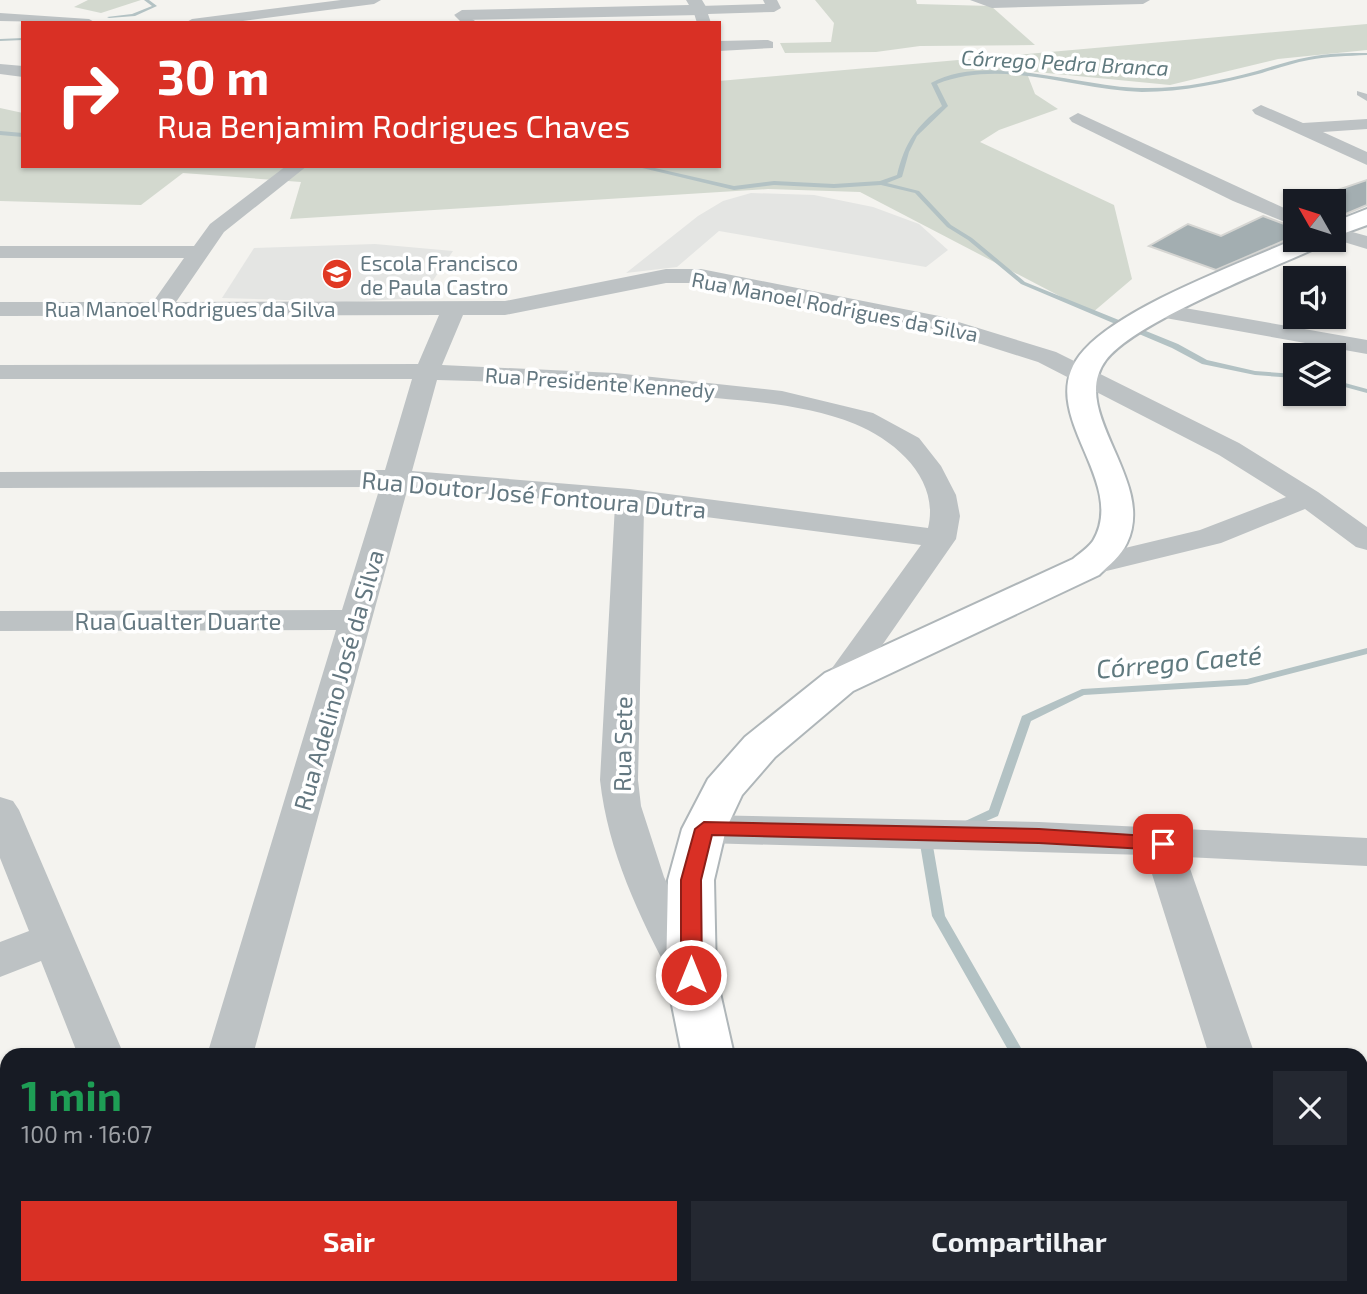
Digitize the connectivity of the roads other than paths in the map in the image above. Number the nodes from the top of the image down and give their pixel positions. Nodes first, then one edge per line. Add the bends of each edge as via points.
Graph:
1 (374, 0) edge
2 (770, 0) edge
3 (1143, 0) edge
4 (978, 1) edge
5 (218, 5) dead end
6 (699, 11) edge
7 (463, 15) edge
8 (0, 18) edge
9 (53, 21) edge
10 (182, 21) edge
11 (208, 21) edge
12 (768, 45) dead end
13 (721, 46) edge
14 (0, 69) edge
15 (21, 72) edge
16 (1367, 92) edge
17 (1367, 98) edge
18 (1261, 110) dead end
19 (1078, 118) dead end
20 (1367, 124) edge
21 (1298, 129) junction
22 (1367, 159) edge
23 (293, 170) edge
24 (1283, 216) edge
25 (1367, 216) edge
26 (1346, 226) edge
27 (1346, 236) edge
28 (1367, 243) edge
29 (0, 252) edge
30 (197, 252) junction
31 (1289, 252) edge
32 (160, 308) junction
33 (454, 308) junction
34 (0, 309) edge
35 (1160, 313) junction
36 (1367, 347) edge
37 (0, 372) edge
38 (427, 372) junction
39 (1083, 375) junction
40 (396, 478) junction
41 (0, 480) edge
42 (629, 498) junction
43 (1308, 498) junction
44 (941, 539) junction
45 (1367, 541) edge
46 (1086, 567) junction
47 (356, 620) junction
48 (0, 621) edge
49 (839, 682) junction
50 (0, 810) edge
51 (704, 829) junction
52 (1163, 844) junction
53 (1367, 852) edge
54 (53, 939) junction
55 (0, 960) edge
56 (691, 975) junction
57 (99, 1048) edge
58 (232, 1048) edge
59 (707, 1048) edge
60 (1230, 1048) edge

1 - 11 street
2 - 6 street via 774,8
3 - 4 street
5 - 10 street
6 - 7 street
8 - 9 street
12 - 13 street
14 - 15 street
16 - 17 lane via 1360,94
18 - 21 street
19 - 24 street via 1242,201
20 - 21 street
21 - 22 street
23 - 30 street via 228,218
25 - 26 main road
27 - 28 street
29 - 30 street
30 - 32 street
31 - 35 main road
32 - 33 street, Rua Manoel Rodrigues da Silva
32 - 34 street, Rua Manoel Rodrigues da Silva
33 - 38 street, Rua Adelino José da Silva
33 - 39 street, Rua Manoel Rodrigues da Silva via 522,306 666,276 701,276 939,323 1012,344
35 - 36 street
35 - 39 main road via 1118,335 1094,356
37 - 38 street, Rua Presidente Kennedy
38 - 40 street, Rua Adelino José da Silva
38 - 44 street, Rua Presidente Kennedy via 610,379 810,404 861,418 911,444 923,461 946,513
39 - 43 street, Rua Manoel Rodrigues da Silva via 1229,449
39 - 46 main road via 1087,421 1113,480 1117,516 1110,544
40 - 41 street, Rua Doutor José Fontoura Dutra
40 - 42 street, Rua Doutor José Fontoura Dutra
40 - 47 street, Rua Adelino José da Silva
42 - 44 street, Rua Doutor José Fontoura Dutra
42 - 56 street, Rua Sete via 619,780 622,816 636,863
43 - 45 street, Rua Manoel Rodrigues da Silva
43 - 46 street via 1210,537
44 - 49 street
46 - 49 main road
47 - 48 street, Rua Gualter Duarte
47 - 58 street, Rua Adelino José da Silva
49 - 51 main road via 760,747 723,789
50 - 54 street
51 - 52 street via 1039,836
51 - 56 main road via 691,880
52 - 53 street
52 - 60 street
54 - 55 street
54 - 57 street
56 - 59 main road

